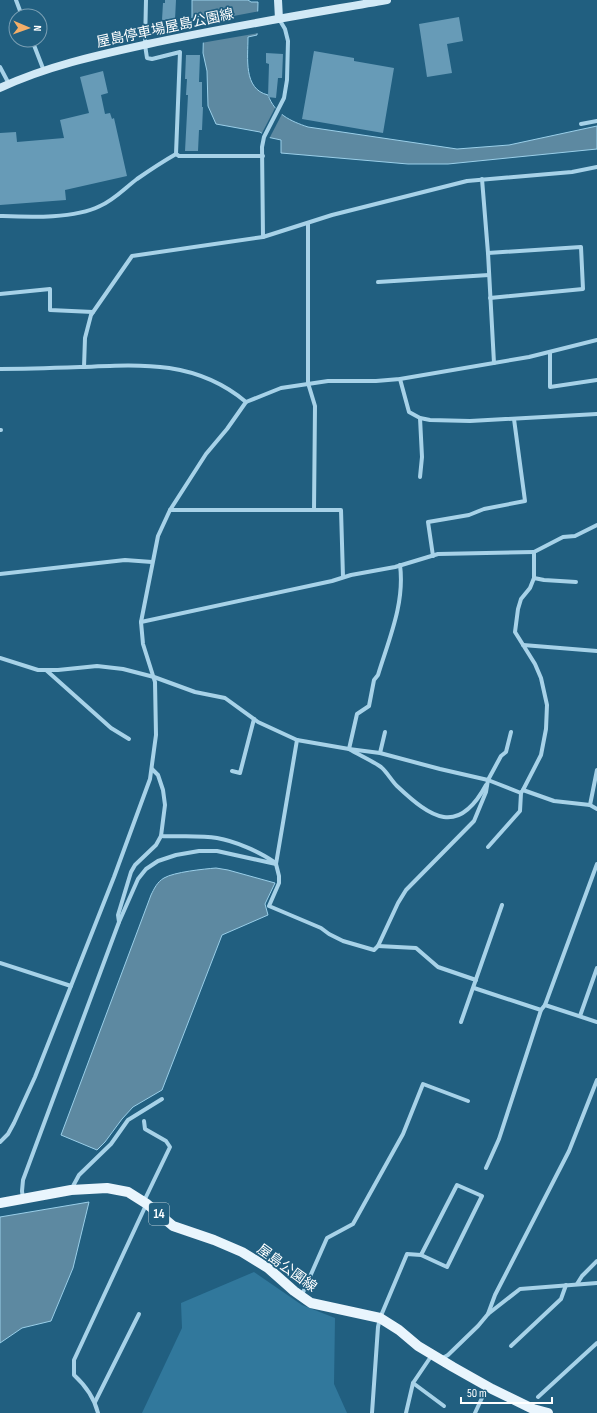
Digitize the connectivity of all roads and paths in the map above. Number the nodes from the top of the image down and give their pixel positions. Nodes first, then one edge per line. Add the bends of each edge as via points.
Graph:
1 (146, 0) edge
2 (278, 0) edge
3 (387, 0) edge
4 (279, 19) junction
5 (145, 45) junction
6 (35, 48) edge
7 (0, 67) edge
8 (44, 71) junction
9 (9, 84) junction
10 (0, 88) edge
11 (597, 121) edge
12 (581, 124) dead end
13 (176, 154) junction
14 (263, 156) junction
15 (597, 167) edge
16 (482, 179) junction
17 (0, 216) edge
18 (308, 223) junction
19 (263, 237) junction
20 (488, 253) junction
21 (489, 275) junction
22 (378, 282) dead end
23 (0, 294) edge
24 (490, 298) junction
25 (93, 312) junction
26 (597, 340) edge
27 (550, 352) junction
28 (494, 363) junction
29 (84, 367) junction
30 (0, 369) edge
31 (400, 379) junction
32 (597, 380) edge
33 (308, 383) junction
34 (246, 402) junction
35 (597, 414) edge
36 (420, 418) junction
37 (514, 418) junction
38 (420, 477) dead end
39 (170, 510) junction
40 (314, 510) junction
41 (597, 525) edge
42 (534, 552) junction
43 (433, 556) junction
44 (152, 562) junction
45 (400, 565) junction
46 (0, 574) edge
47 (344, 577) junction
48 (534, 578) junction
49 (576, 582) dead end
50 (141, 622) junction
51 (523, 645) junction
52 (597, 651) edge
53 (0, 658) edge
54 (46, 670) junction
55 (154, 677) junction
56 (254, 719) junction
57 (385, 732) dead end
58 (511, 732) dead end
59 (129, 739) dead end
60 (297, 740) junction
61 (348, 749) junction
62 (380, 753) junction
63 (152, 769) junction
64 (597, 770) edge
65 (232, 771) dead end
66 (488, 781) junction
67 (522, 792) junction
68 (590, 805) junction
69 (597, 809) edge
70 (161, 836) junction
71 (488, 847) dead end
72 (276, 864) junction
73 (597, 864) edge
74 (502, 906) dead end
75 (119, 922) junction
76 (378, 946) junction
77 (0, 963) edge
78 (597, 968) edge
79 (476, 980) junction
80 (71, 986) junction
81 (474, 988) junction
82 (545, 1005) junction
83 (541, 1010) junction
84 (580, 1016) junction
85 (461, 1022) dead end
86 (597, 1022) edge
87 (597, 1080) edge
88 (162, 1099) dead end
89 (468, 1101) dead end
90 (144, 1121) dead end
91 (0, 1142) edge
92 (486, 1168) dead end
93 (71, 1190) junction
94 (23, 1199) junction
95 (0, 1203) edge
96 (145, 1203) junction
97 (422, 1255) junction
98 (597, 1261) edge
99 (597, 1283) edge
100 (577, 1284) junction
101 (566, 1285) junction
102 (301, 1297) junction
103 (139, 1314) dead end
104 (488, 1314) junction
105 (380, 1318) junction
106 (597, 1343) edge
107 (511, 1346) dead end
108 (436, 1357) junction
109 (413, 1383) junction
110 (487, 1387) junction
111 (538, 1397) dead end
112 (95, 1402) junction
113 (444, 1406) dead end
114 (98, 1413) edge
115 (372, 1413) edge
116 (406, 1413) edge
117 (475, 1413) edge
118 (548, 1413) edge

1 - 5 street
2 - 4 main road
3 - 4 main road, 屋島停車場屋島公園線
4 - 5 main road, 屋島停車場屋島公園線
4 - 14 street via 288,41 287,80 284,98 264,137
5 - 8 main road, 屋島停車場屋島公園線 via 100,54
5 - 13 street via 147,58 180,52
6 - 8 street
7 - 9 street
8 - 9 main road, 屋島停車場屋島公園線
9 - 10 main road, 屋島停車場屋島公園線
11 - 12 street
13 - 14 street
13 - 17 street via 148,171 116,197 94,209 56,216
14 - 19 street
15 - 16 street via 572,172
16 - 18 street
16 - 20 street
18 - 19 street
18 - 33 street
19 - 25 street via 132,256
20 - 21 street
20 - 24 street via 581,247 583,289
21 - 22 street
21 - 24 street
23 - 25 street via 50,289 50,310
24 - 28 street
25 - 29 street via 85,338
26 - 27 street
27 - 28 street
27 - 32 street via 550,387
28 - 31 street
29 - 30 street
29 - 34 street via 162,366 191,372 240,396
31 - 33 street
31 - 36 street via 409,412
33 - 34 street via 281,388
33 - 40 street via 315,406
34 - 39 street via 206,454
35 - 37 street
36 - 37 street
36 - 38 street
37 - 43 street via 525,501 428,522
39 - 40 street
39 - 44 street via 158,536
40 - 47 street via 341,510
41 - 42 street via 575,536 563,537
42 - 43 street
42 - 48 street
43 - 45 street
44 - 46 street via 125,560
44 - 50 street
45 - 47 street
45 - 61 street via 402,578 395,625 374,680 369,706 357,714
47 - 50 street
48 - 49 street
48 - 51 street via 518,609 515,632
50 - 55 street via 143,644
51 - 52 street
51 - 67 street via 541,678 547,705 541,755
53 - 54 street via 38,670
54 - 55 street via 97,666
54 - 59 street via 111,728
55 - 56 street via 195,692 225,698
55 - 63 street via 156,735
56 - 60 street
56 - 65 street via 240,773
57 - 62 street
58 - 66 street via 506,752 501,756
60 - 61 street
60 - 72 street
61 - 62 street
61 - 66 street via 382,768 396,784 433,814 446,818 470,809
62 - 66 street
63 - 70 street via 158,775 163,790 165,805
63 - 80 street via 132,830
64 - 68 street
66 - 67 street
66 - 76 street via 474,821 406,890
67 - 68 street via 554,801
67 - 71 street via 520,811
68 - 69 street
70 - 72 street via 217,838 236,843
70 - 75 street via 131,872 118,915
72 - 75 street via 217,851 176,855 158,861 146,869 138,879
72 - 76 street via 280,876 279,883 269,906 321,928 343,941 374,950
73 - 82 street
74 - 79 street
75 - 94 street via 23,1180
76 - 79 street via 416,948 438,967
77 - 80 street
78 - 84 street
79 - 81 street
80 - 91 street via 14,1123
81 - 83 street
81 - 85 street
82 - 83 street
82 - 84 street
83 - 92 street via 499,1139
84 - 86 street
87 - 104 street via 569,1151 495,1295
88 - 93 street via 128,1120 111,1144 79,1175
89 - 102 street via 423,1084 403,1134 353,1224 327,1238
90 - 96 street via 145,1129 166,1141 170,1147
93 - 94 main road, 屋島公園線 / 14
93 - 96 main road, 屋島公園線 / 14 via 107,1188 128,1192
94 - 95 main road, 屋島公園線 / 14
96 - 102 main road, 屋島公園線 / 14 via 173,1226 242,1252 268,1268
96 - 112 street via 74,1360 74,1375 86,1386
97 - 97 street via 447,1267 482,1196 457,1185
97 - 105 street via 407,1254
98 - 100 street
99 - 100 street
100 - 101 street
101 - 104 street via 520,1289
101 - 107 street via 561,1299
102 - 105 main road, 屋島公園線 / 14 via 311,1303
103 - 112 street
104 - 108 street via 448,1355
105 - 108 main road, 屋島公園線 / 14
105 - 115 street
106 - 111 street
108 - 109 street
108 - 110 main road, 屋島公園線 / 14
109 - 113 street
109 - 116 street
110 - 117 street
110 - 118 main road, 屋島公園線 / 14 via 533,1409
112 - 114 street

